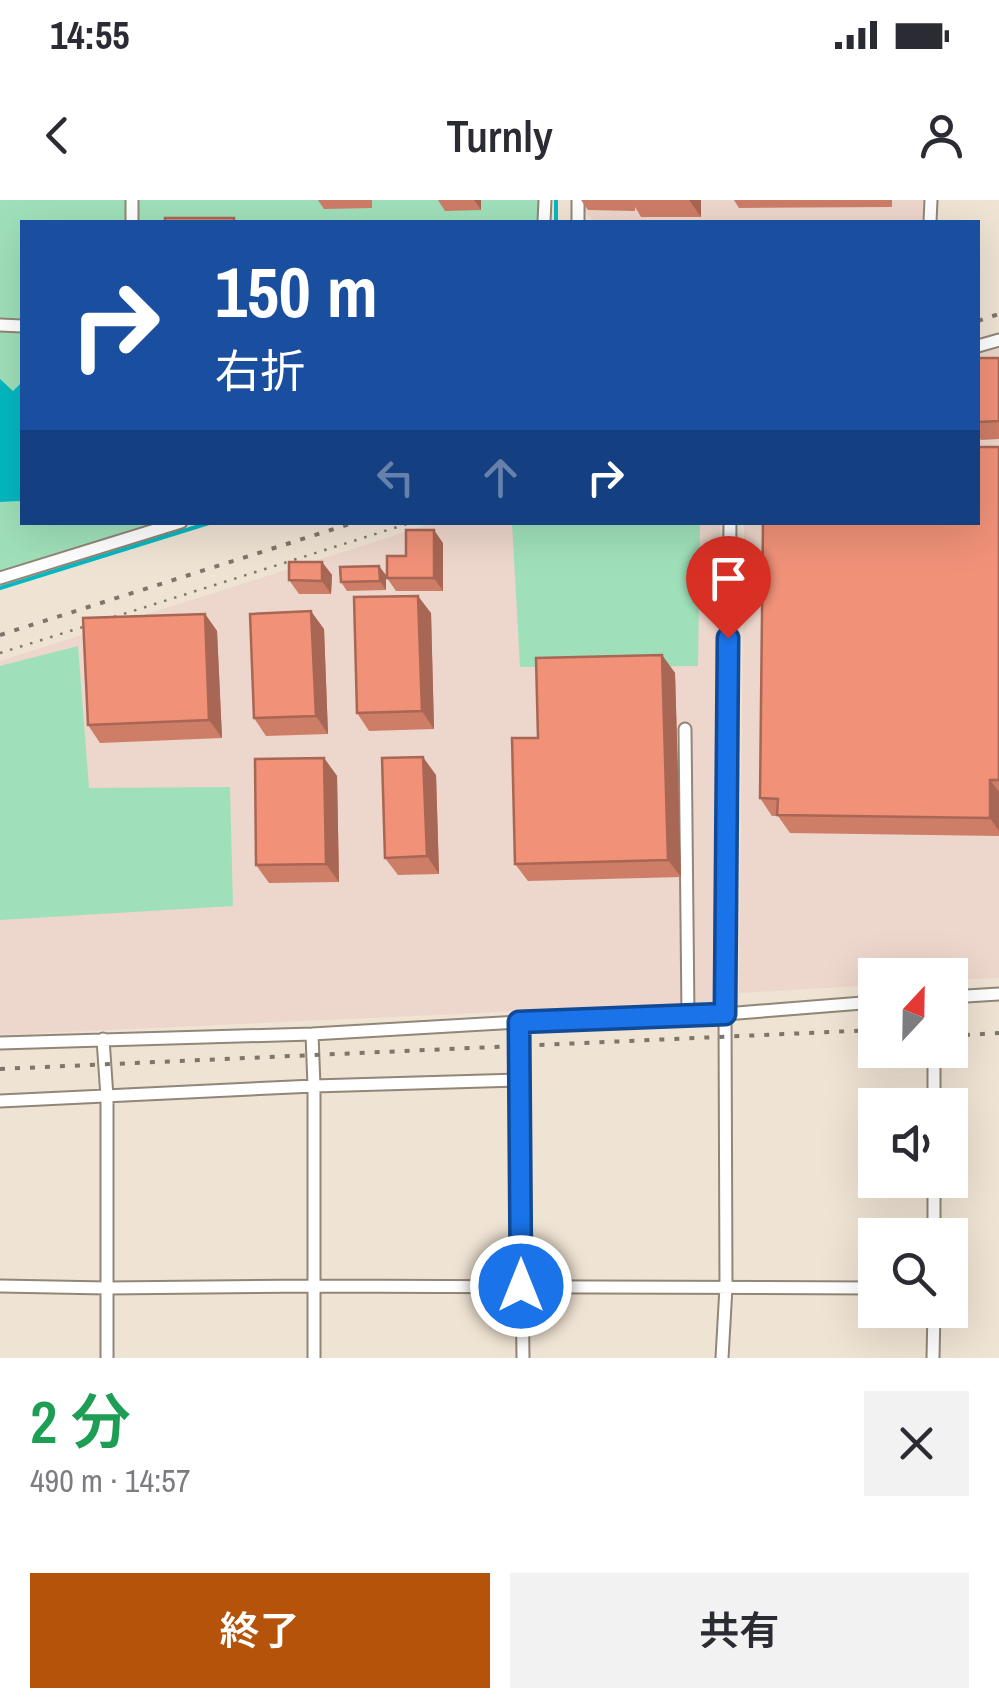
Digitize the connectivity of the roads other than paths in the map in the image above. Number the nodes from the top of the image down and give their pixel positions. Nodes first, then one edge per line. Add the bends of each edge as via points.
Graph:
1 (171, 525) edge
2 (730, 525) edge
3 (0, 578) edge
4 (684, 728) dead end
5 (999, 994) edge
6 (968, 996) edge
7 (858, 1003) edge
8 (725, 1014) junction
9 (688, 1015) junction
10 (519, 1022) junction
11 (312, 1034) junction
12 (103, 1040) junction
13 (0, 1043) edge
14 (521, 1080) junction
15 (314, 1086) junction
16 (108, 1096) junction
17 (0, 1101) edge
18 (0, 1286) edge
19 (314, 1286) junction
20 (521, 1286) junction
21 (726, 1287) junction
22 (108, 1288) junction
23 (858, 1288) edge
24 (934, 1328) edge
25 (107, 1358) edge
26 (314, 1358) edge
27 (523, 1358) edge
28 (722, 1358) edge
29 (933, 1358) edge

1 - 3 street
2 - 8 street
4 - 9 street
5 - 6 street
7 - 8 street
8 - 9 street
8 - 21 street
9 - 10 street
10 - 11 street
10 - 14 street
11 - 12 street
11 - 15 street
12 - 13 street
12 - 16 street
14 - 15 street
14 - 20 street
15 - 16 street
15 - 19 street
16 - 17 street
16 - 22 street
18 - 22 street
19 - 20 street
19 - 22 street
19 - 26 street
20 - 21 street
20 - 27 street
21 - 23 street
21 - 28 street
22 - 25 street
24 - 29 street

